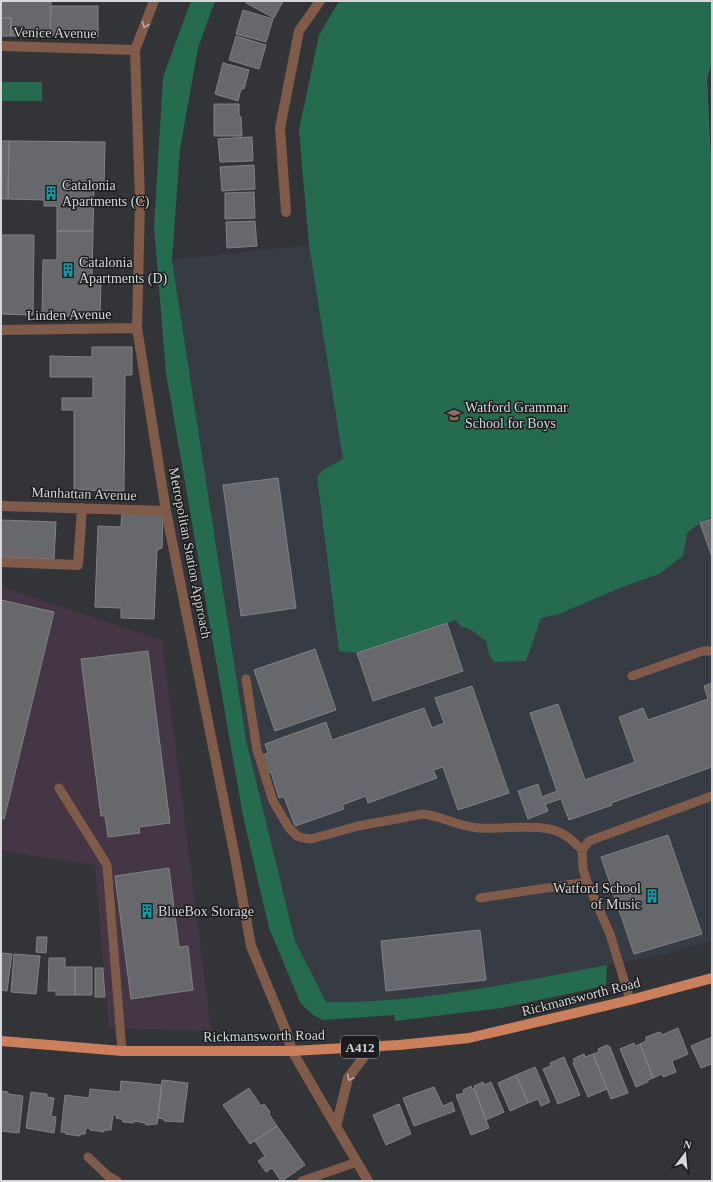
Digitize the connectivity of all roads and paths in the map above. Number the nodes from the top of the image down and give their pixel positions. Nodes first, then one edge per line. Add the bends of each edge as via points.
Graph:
1 (154, 1) edge
2 (320, 1) edge
3 (1, 46) edge
4 (135, 50) junction
5 (286, 212) dead end
6 (137, 328) junction
7 (1, 330) edge
8 (1, 506) edge
9 (82, 508) junction
10 (166, 511) junction
11 (1, 562) edge
12 (712, 651) edge
13 (632, 676) dead end
14 (246, 679) dead end
15 (59, 788) dead end
16 (712, 796) edge
17 (582, 850) junction
18 (587, 882) junction
19 (480, 898) dead end
20 (712, 978) edge
21 (630, 1000) junction
22 (1, 1041) edge
23 (372, 1046) junction
24 (122, 1051) junction
25 (292, 1051) junction
26 (336, 1127) junction
27 (88, 1157) dead end
28 (356, 1162) junction
29 (117, 1181) edge
30 (302, 1181) edge
31 (368, 1181) edge

1 -> 4 street, Metropolitan Station Approach
2 - 5 street via 300,32 280,128
3 - 4 street, Venice Avenue
4 - 6 street, Metropolitan Station Approach via 140,201
6 - 7 street, Linden Avenue
6 - 10 street, Metropolitan Station Approach
8 - 9 street, Manhattan Avenue
9 - 10 street, Manhattan Avenue
9 - 11 street via 78,565
10 - 25 street, Metropolitan Station Approach via 251,946
12 - 13 lane via 703,651
14 - 17 lane via 257,750 273,801 289,828 297,836 311,838 423,814 478,828 549,830 566,835
15 - 24 lane via 107,865
16 - 17 lane via 589,841
17 - 18 lane
18 - 19 lane
18 - 21 lane via 610,934
20 - 21 main road, Rickmansworth Road / A412
21 - 23 main road, Rickmansworth Road / A412 via 469,1038
22 - 24 main road, Rickmansworth Road / A412
23 - 25 main road, Rickmansworth Road / A412
23 -> 26 street via 348,1078
24 - 25 main road, Rickmansworth Road / A412
25 - 26 street, Metropolitan Station Approach
26 - 28 street, Metropolitan Station Approach
27 - 29 lane
28 - 30 lane
28 - 31 street, Metropolitan Station Approach

